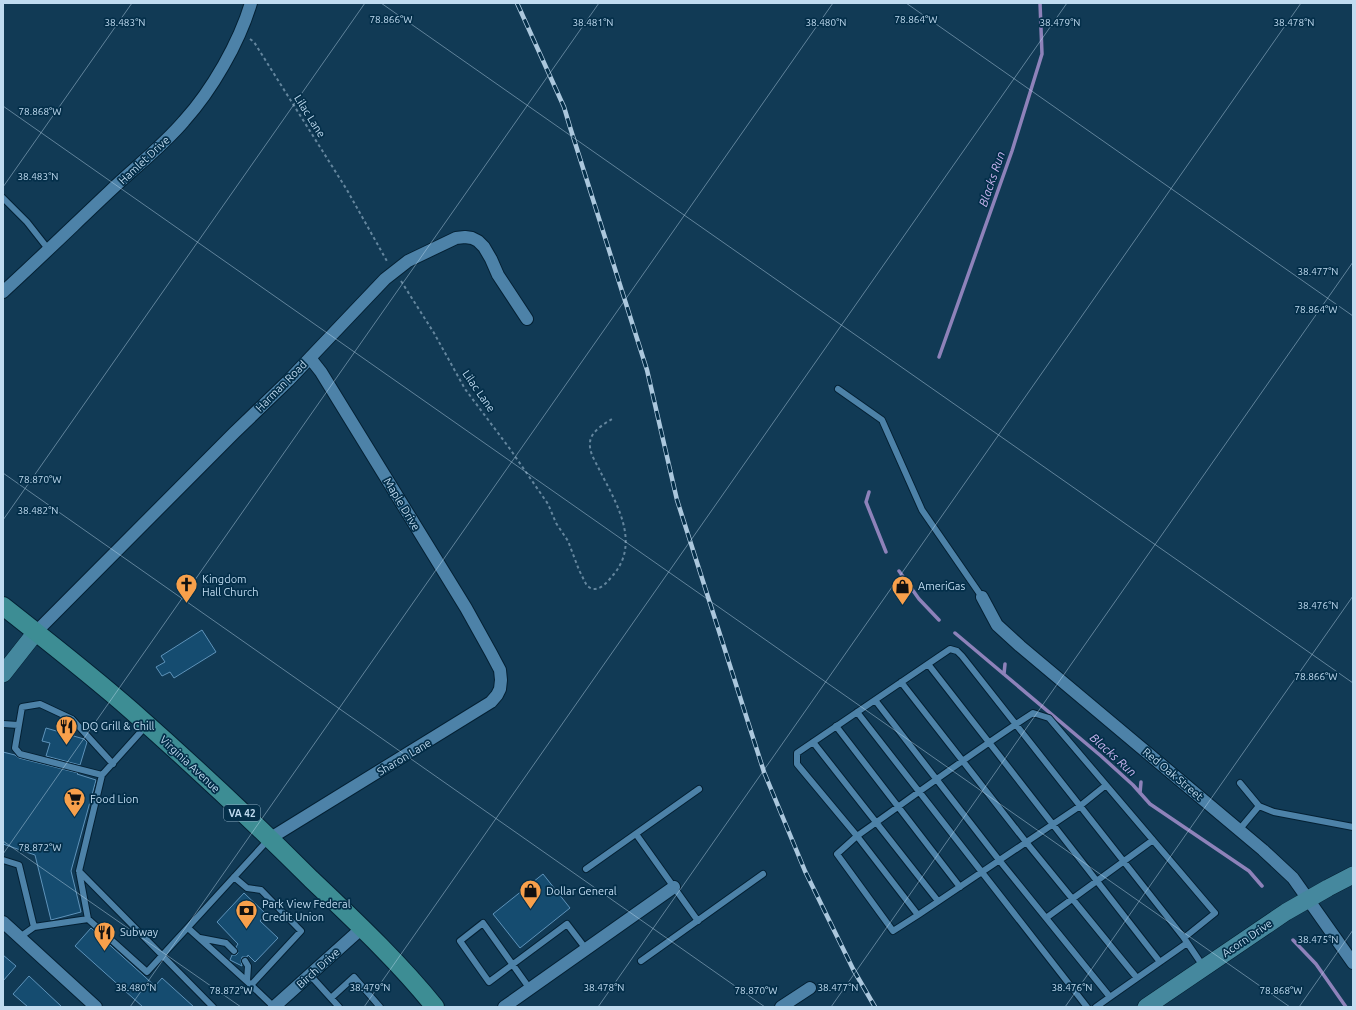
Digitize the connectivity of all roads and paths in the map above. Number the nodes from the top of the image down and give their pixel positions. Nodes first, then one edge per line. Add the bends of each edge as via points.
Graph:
1 (251, 3) edge
2 (241, 32) junction
3 (3, 198) edge
4 (49, 250) junction
5 (394, 271) junction
6 (3, 292) edge
7 (526, 319) dead end
8 (310, 358) junction
9 (838, 389) dead end
10 (612, 419) dead end
11 (982, 597) joint
12 (3, 606) edge
13 (36, 632) junction
14 (491, 653) joint
15 (928, 664) junction
16 (3, 674) edge
17 (901, 682) junction
18 (875, 700) junction
19 (857, 712) junction
20 (3, 724) edge
21 (1016, 724) junction
22 (18, 725) junction
23 (147, 725) junction
24 (836, 726) junction
25 (813, 742) junction
26 (990, 742) junction
27 (963, 761) junction
28 (113, 764) junction
29 (102, 775) junction
30 (937, 780) junction
31 (1240, 783) dead end
32 (1106, 785) junction
33 (699, 789) dead end
34 (920, 792) junction
35 (1080, 806) junction
36 (1258, 806) junction
37 (898, 807) junction
38 (876, 822) junction
39 (1053, 824) junction
40 (1353, 828) edge
41 (1239, 830) junction
42 (636, 834) junction
43 (857, 836) junction
44 (270, 839) junction
45 (1153, 840) junction
46 (1026, 842) junction
47 (3, 860) edge
48 (999, 860) junction
49 (1123, 862) junction
50 (586, 869) dead end
51 (79, 871) junction
52 (982, 872) junction
53 (763, 874) dead end
54 (1353, 875) edge
55 (234, 877) junction
56 (1097, 881) junction
57 (674, 887) junction
58 (960, 887) junction
59 (1072, 899) junction
60 (1308, 899) junction
61 (938, 901) junction
62 (918, 915) junction
63 (1046, 918) junction
64 (88, 919) junction
65 (698, 921) junction
66 (3, 922) edge
67 (34, 927) junction
68 (188, 928) junction
69 (362, 928) junction
70 (20, 937) junction
71 (199, 938) junction
72 (1185, 941) junction
73 (586, 949) junction
74 (234, 951) dead end
75 (162, 955) junction
76 (245, 961) dead end
77 (641, 961) dead end
78 (1160, 962) junction
79 (1353, 963) edge
80 (513, 964) junction
81 (1204, 968) junction
82 (310, 975) junction
83 (1137, 978) junction
84 (249, 983) junction
85 (810, 988) dead end
86 (530, 989) junction
87 (1110, 997) junction
88 (331, 998) junction
89 (96, 1007) edge
90 (213, 1007) edge
91 (274, 1007) edge
92 (339, 1007) edge
93 (380, 1007) edge
94 (436, 1007) edge
95 (504, 1007) edge
96 (781, 1007) edge
97 (1087, 1007) edge
98 (1096, 1007) edge
99 (1146, 1007) edge

1 - 2 street, Hamlet Drive
2 - 4 street, Hamlet Drive via 208,91 184,121
2 - 5 path, Lilac Lane via 254,42 347,190
3 - 4 lane via 27,222
4 - 6 street, Hamlet Drive
5 - 7 street, Harman Road via 415,257 456,238 472,238 484,247 498,275
5 - 8 street, Harman Road
5 - 10 path, Lilac Lane via 417,305 465,389 548,504 568,541 587,586 592,589 600,588 607,583 624,558 626,546 623,522 590,447 591,438
8 - 13 street, Harman Road
8 - 14 street, Maple Drive via 346,412
9 - 11 lane via 882,420 922,510
11 - 41 street, Red Oak Street via 997,625 1020,646
12 - 13 main road, VA 42
13 - 16 street
13 - 23 main road, Virginia Avenue / VA 42
14 - 44 street, Sharon Lane via 500,670 501,680 500,689 492,702
15 - 17 lane
15 - 21 lane via 950,649 958,650
15 - 26 lane
17 - 18 lane
17 - 27 lane
18 - 19 lane
18 - 30 lane
19 - 24 lane
19 - 34 lane
20 - 22 lane
21 - 26 lane
21 - 32 lane via 1033,713 1049,718
21 - 35 lane
22 - 28 lane via 22,707 40,704 72,719
22 - 29 lane via 15,748 20,754
23 - 28 lane
23 - 44 main road, Virginia Avenue / VA 42
24 - 25 lane
24 - 37 lane
25 - 38 lane
25 - 43 lane via 797,753 797,764
26 - 27 lane
26 - 39 lane
27 - 30 lane
27 - 46 lane
28 - 29 lane
29 - 51 lane
30 - 34 lane
30 - 48 lane
31 - 36 lane
32 - 35 lane
32 - 45 lane
33 - 42 lane
34 - 37 lane
34 - 52 lane
35 - 39 lane
35 - 49 lane
36 - 40 lane via 1274,812
36 - 41 lane
37 - 38 lane
37 - 58 lane
38 - 43 lane
38 - 61 lane
39 - 46 lane
39 - 56 lane
41 - 60 street, Red Oak Street via 1293,878
42 - 50 lane
42 - 57 lane
43 - 62 lane
43 - 62 lane via 837,854 893,931
44 - 55 lane
44 - 69 main road, Virginia Avenue / VA 42
45 - 49 lane
45 - 72 lane via 1215,913
46 - 48 lane
46 - 59 lane
47 - 67 lane via 19,865
48 - 52 lane
48 - 63 lane
49 - 56 lane
49 - 72 lane
51 - 64 lane
51 - 75 lane
52 - 58 lane
52 - 97 lane
53 - 65 lane
54 - 60 street, Acorn Drive
55 - 68 lane
55 - 84 lane via 247,888 261,890 301,931
56 - 59 lane
56 - 78 lane
57 - 65 lane
57 - 73 street
58 - 61 lane
59 - 63 lane
59 - 83 lane
60 - 79 street, Red Oak Street
60 - 81 street, Acorn Drive
61 - 62 lane
63 - 87 lane
64 - 67 lane
64 - 75 lane via 147,972
65 - 77 lane
66 - 70 street
67 - 70 lane
68 - 71 lane
68 - 75 lane
69 - 82 street, Birch Drive
69 - 94 main road, Virginia Avenue / VA 42
70 - 89 street
71 - 74 lane via 226,943
71 - 84 lane
72 - 78 lane
72 - 81 lane
73 - 80 lane via 567,924
73 - 86 street
75 - 90 lane
76 - 84 lane via 248,966
78 - 83 lane
80 - 80 lane via 483,923 460,941 488,982
80 - 86 lane
81 - 99 street, Acorn Drive
82 - 88 lane
82 - 91 street, Birch Drive
83 - 87 lane
84 - 91 lane
85 - 96 street
86 - 95 street
87 - 98 lane
88 - 92 lane
88 - 93 lane via 354,977

